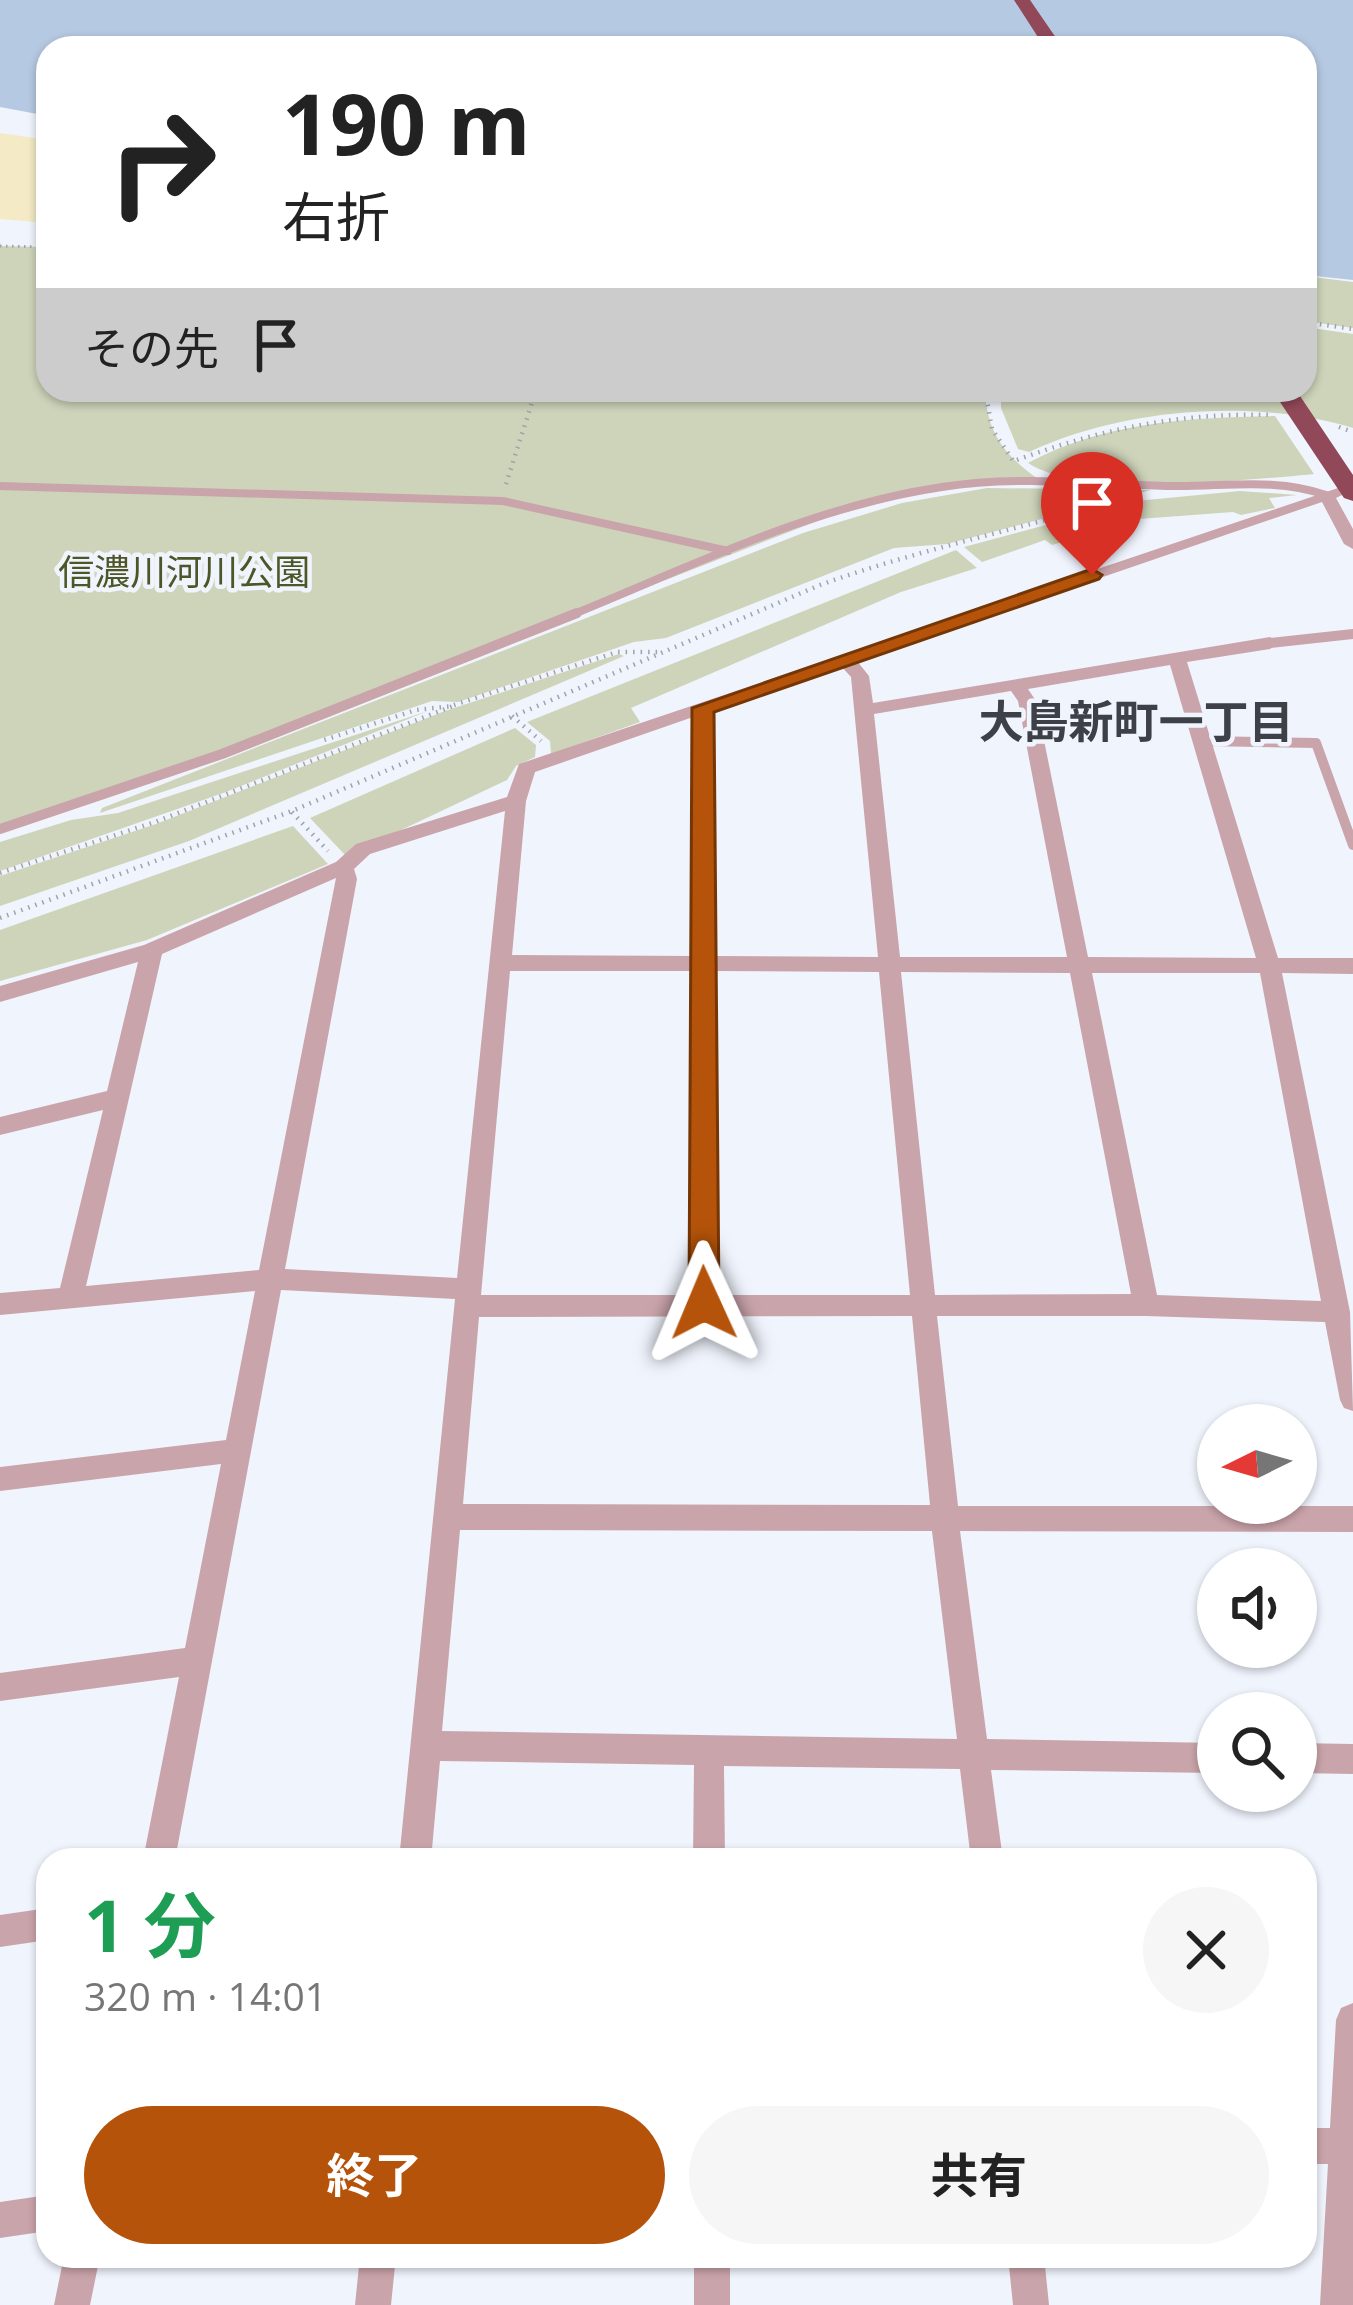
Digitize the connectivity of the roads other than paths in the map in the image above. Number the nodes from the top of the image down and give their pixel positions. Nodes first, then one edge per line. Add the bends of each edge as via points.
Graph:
1 (1022, 0) edge
2 (1046, 36) edge
3 (1292, 402) edge
4 (0, 486) edge
5 (1344, 494) edge
6 (1353, 544) edge
7 (729, 551) junction
8 (1353, 634) edge
9 (1270, 643) joint
10 (844, 658) junction
11 (1177, 659) junction
12 (1016, 686) junction
13 (703, 708) junction
14 (864, 710) junction
15 (1204, 741) junction
16 (516, 801) junction
17 (0, 829) edge
18 (1353, 845) edge
19 (343, 867) junction
20 (152, 950) junction
21 (500, 963) junction
22 (701, 964) junction
23 (891, 964) junction
24 (1082, 964) junction
25 (1269, 965) junction
26 (1353, 966) edge
27 (0, 994) edge
28 (116, 1098) junction
29 (0, 1126) edge
30 (271, 1279) junction
31 (71, 1295) junction
32 (470, 1297) junction
33 (704, 1303) junction
34 (0, 1304) edge
35 (1146, 1305) junction
36 (925, 1308) junction
37 (1337, 1312) junction
38 (1353, 1400) edge
39 (238, 1450) junction
40 (0, 1479) edge
41 (450, 1516) junction
42 (1353, 1519) edge
43 (945, 1520) junction
44 (198, 1660) junction
45 (0, 1687) edge
46 (426, 1746) junction
47 (709, 1749) junction
48 (977, 1755) junction
49 (1197, 1758) edge
50 (1317, 1758) edge
51 (1353, 1759) edge
52 (161, 1848) edge
53 (416, 1848) edge
54 (710, 1848) edge
55 (986, 1848) edge
56 (36, 1926) edge
57 (0, 1931) edge
58 (1353, 2020) edge
59 (1317, 2146) edge
60 (1349, 2146) edge
61 (36, 2215) edge
62 (0, 2220) edge
63 (79, 2268) edge
64 (377, 2268) edge
65 (712, 2268) edge
66 (1027, 2268) edge
67 (71, 2305) edge
68 (374, 2305) edge
69 (712, 2305) edge
70 (1031, 2305) edge
71 (1339, 2305) edge

1 - 2 highway
3 - 5 highway via 1336,467
4 - 7 lane via 503,501
5 - 6 street
5 - 7 lane via 1290,484 1036,478 936,488
5 - 10 street
7 - 17 lane via 282,729
8 - 9 lane
9 - 11 street
10 - 13 street
10 - 14 street via 860,676
11 - 12 street
11 - 15 street
12 - 14 street
12 - 24 street via 1027,701
13 - 16 street via 526,768
13 - 22 street
14 - 23 street
15 - 18 lane via 1316,743
15 - 25 street
16 - 19 street via 363,849
16 - 21 street
19 - 20 street
19 - 30 street via 347,879
20 - 27 street
20 - 28 street
21 - 22 street
21 - 32 street
22 - 23 street
22 - 33 street
23 - 24 street
23 - 36 street
24 - 25 street
24 - 35 street
25 - 26 street
25 - 37 street
28 - 29 street
28 - 31 street
30 - 31 street
30 - 32 street
30 - 39 street
31 - 34 street
32 - 33 street
32 - 41 street
33 - 36 street
35 - 36 street
35 - 37 street
36 - 43 street
37 - 38 street
39 - 40 street
39 - 44 street
41 - 43 street
41 - 46 street
42 - 43 street
43 - 48 street
44 - 45 street
44 - 52 street
46 - 47 street
46 - 53 street
47 - 48 street
47 - 54 street
48 - 49 street
48 - 55 street
50 - 51 street
56 - 57 street
58 - 60 street
59 - 60 street
60 - 71 street
61 - 62 street
63 - 67 street
64 - 68 street
65 - 69 street
66 - 70 street

